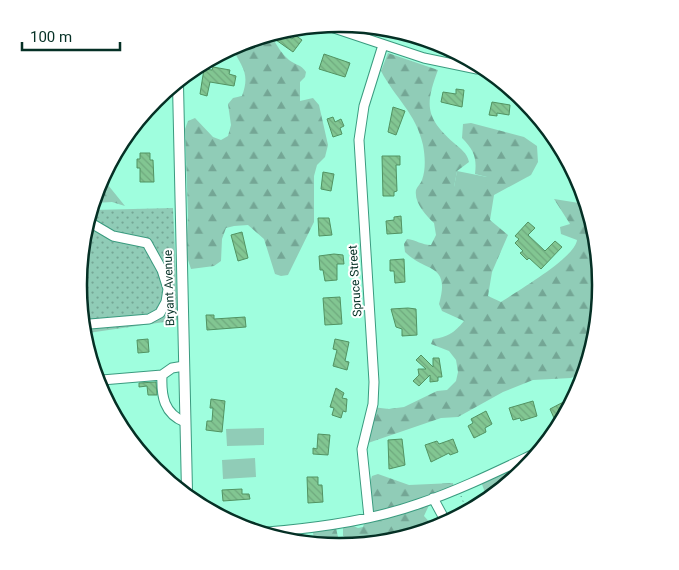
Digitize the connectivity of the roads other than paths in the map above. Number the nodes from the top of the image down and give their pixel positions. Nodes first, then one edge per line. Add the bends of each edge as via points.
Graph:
1 (347, 32) edge
2 (384, 45) junction
3 (468, 67) edge
4 (178, 91) edge
5 (95, 224) edge
6 (90, 324) dead end
7 (184, 366) junction
8 (162, 375) junction
9 (105, 380) edge
10 (185, 422) junction
11 (522, 459) edge
12 (187, 486) edge
13 (433, 498) junction
14 (442, 515) edge
15 (369, 517) junction
16 (281, 531) edge

1 - 2 street
2 - 3 street
2 - 15 street, Spruce Street via 364,106 359,140 374,382 373,404 362,449
4 - 7 main road, Bryant Avenue
5 - 6 street via 113,236 147,243 162,270 168,292 164,308 153,318
7 - 8 street via 172,368
7 - 10 main road, Bryant Avenue
8 - 9 street
8 - 10 street via 163,399 169,412
10 - 12 main road, Bryant Avenue
11 - 13 street
13 - 14 street
13 - 15 street
15 - 16 street

